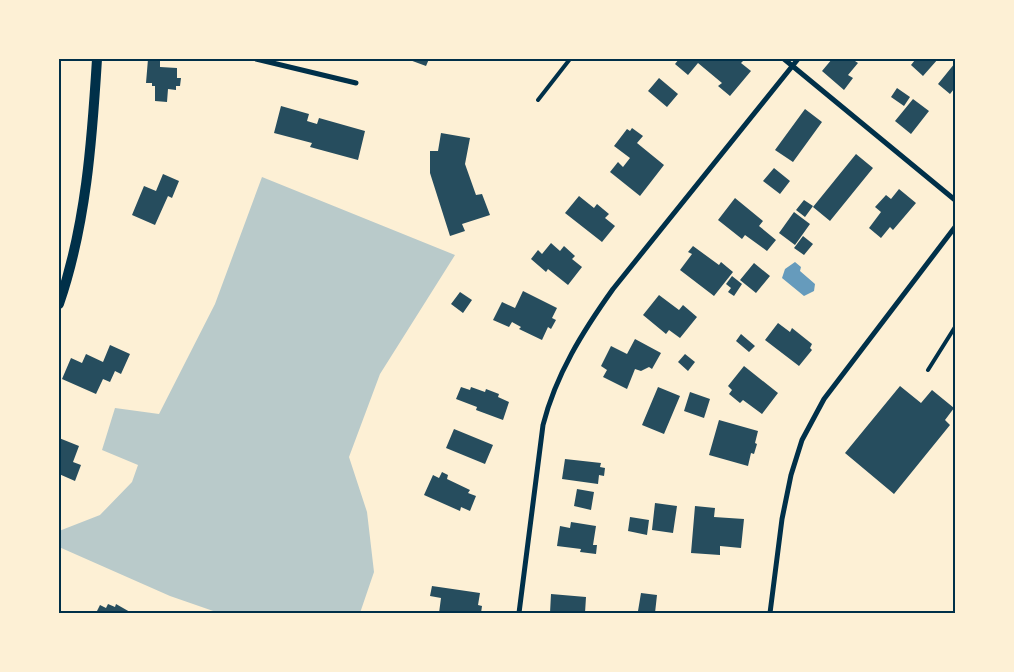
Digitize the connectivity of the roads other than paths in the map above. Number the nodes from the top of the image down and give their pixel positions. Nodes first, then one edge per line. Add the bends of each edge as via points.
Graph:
1 (97, 59) edge
2 (256, 59) edge
3 (570, 59) edge
4 (784, 59) edge
5 (798, 59) edge
6 (792, 66) junction
7 (356, 83) dead end
8 (538, 100) dead end
9 (955, 200) edge
10 (955, 227) edge
11 (61, 288) edge
12 (59, 304) edge
13 (955, 327) edge
14 (928, 370) dead end
15 (520, 613) edge
16 (770, 613) edge

1 - 11 main road via 80,224
2 - 7 street
3 - 8 lane
4 - 6 street
5 - 6 street
6 - 9 street
6 - 15 street via 613,289 570,355 549,402 543,425
10 - 16 street via 824,398 802,440 782,519
11 - 12 main road
13 - 14 lane

